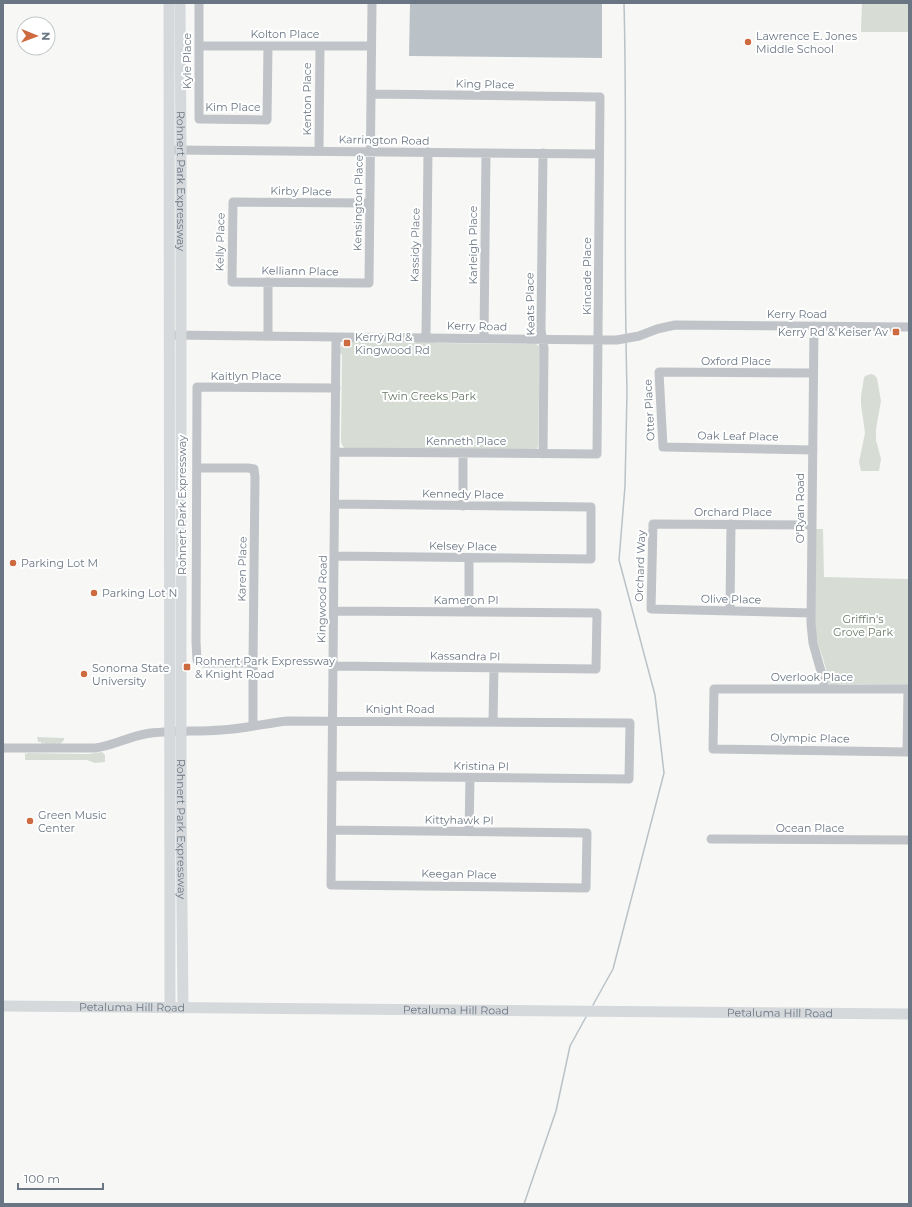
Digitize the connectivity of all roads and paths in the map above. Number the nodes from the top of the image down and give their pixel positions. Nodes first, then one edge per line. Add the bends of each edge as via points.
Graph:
1 (169, 3) edge
2 (180, 3) edge
3 (199, 3) edge
4 (372, 3) edge
5 (199, 46) junction
6 (268, 46) junction
7 (320, 46) junction
8 (371, 46) junction
9 (371, 94) junction
10 (600, 97) joint
11 (199, 119) joint
12 (169, 150) junction
13 (181, 150) junction
14 (319, 151) junction
15 (371, 152) junction
16 (428, 152) junction
17 (486, 153) junction
18 (543, 153) junction
19 (600, 154) junction
20 (233, 202) joint
21 (370, 203) junction
22 (232, 282) joint
23 (268, 282) junction
24 (369, 284) joint
25 (814, 326) junction
26 (909, 327) edge
27 (169, 335) junction
28 (181, 335) junction
29 (268, 336) junction
30 (336, 337) junction
31 (426, 337) junction
32 (484, 338) junction
33 (542, 339) junction
34 (598, 340) junction
35 (658, 372) joint
36 (813, 374) junction
37 (336, 388) junction
38 (663, 447) joint
39 (813, 450) junction
40 (335, 452) junction
41 (464, 453) junction
42 (543, 454) junction
43 (597, 454) joint
44 (197, 468) junction
45 (335, 504) junction
46 (463, 506) junction
47 (653, 524) joint
48 (731, 524) junction
49 (812, 525) junction
50 (334, 556) junction
51 (469, 558) junction
52 (591, 559) joint
53 (651, 609) joint
54 (334, 611) junction
55 (730, 611) junction
56 (468, 612) junction
57 (811, 613) junction
58 (253, 663) junction
59 (333, 666) junction
60 (494, 668) junction
61 (596, 669) joint
62 (824, 689) junction
63 (908, 689) edge
64 (332, 721) junction
65 (493, 722) junction
66 (254, 726) junction
67 (170, 731) junction
68 (182, 731) junction
69 (3, 748) edge
70 (713, 749) joint
71 (332, 776) junction
72 (470, 778) junction
73 (629, 779) joint
74 (332, 830) junction
75 (469, 832) junction
76 (711, 839) dead end
77 (909, 840) edge
78 (331, 885) joint
79 (586, 888) joint
80 (3, 1006) edge
81 (170, 1008) junction
82 (183, 1008) junction
83 (909, 1014) edge

1 - 12 main road, Rohnert Park Expressway
2 - 13 main road, Rohnert Park Expressway
3 - 5 street, Kyle Place
4 - 8 street, Kensington Place
5 - 6 street, Kolton Place
5 - 11 street, Kyle Place
6 - 7 street, Kolton Place
6 - 11 street, Kim Place via 267,120
7 - 8 street, Kolton Place
7 - 14 street, Kenton Place
8 - 9 street, Kensington Place
9 - 10 street, King Place
9 - 15 street, Kensington Place
10 - 19 street, Kincade Place
12 - 13 street, Karrington Road
12 - 27 main road, Rohnert Park Expressway
13 - 14 street, Karrington Road
13 - 28 main road, Rohnert Park Expressway
14 - 15 street, Karrington Road
15 - 16 street, Karrington Road
15 - 21 street, Kensington Place
16 - 17 street, Karrington Road
16 - 31 street, Kassidy Place
17 - 18 street, Karrington Road
17 - 32 street, Karleigh Place
18 - 19 street, Karrington Road
18 - 33 street, Keats Place
19 - 34 street, Kincade Place
20 - 21 street, Kirby Place
20 - 22 street, Kelly Place
21 - 24 street, Kensington Place
22 - 23 street, Kelliann Place
23 - 24 street, Kelliann Place
23 - 29 street
25 - 26 street, Kerry Road
25 - 34 street, Kerry Road via 675,325 639,336
25 - 36 street, O'Ryan Road
27 - 28 street, Kerry Road
27 - 67 main road, Rohnert Park Expressway
28 - 29 street, Kerry Road
28 - 68 main road, Rohnert Park Expressway
29 - 30 street, Kerry Road
30 - 31 street, Kerry Road
30 - 37 street, Kingwood Road
31 - 32 street, Kerry Road
32 - 33 street, Kerry Road
33 - 34 street, Kerry Road
33 - 42 street, Keats Place
34 - 43 street, Kincade Place
35 - 36 street, Oxford Place
35 - 38 street, Otter Place
36 - 39 street, O'Ryan Road
37 - 40 street, Kingwood Road
37 - 44 street, Kaitlyn Place via 197,388
38 - 39 street, Oak Leaf Place
39 - 49 street, O'Ryan Road
40 - 41 street, Kenneth Place
40 - 45 street, Kingwood Road
41 - 42 street, Kenneth Place
41 - 46 street
42 - 43 street, Kenneth Place
44 - 58 street, Kaitlyn Place via 197,660 204,663
44 - 58 street, Karen Place via 254,470
45 - 46 street, Kennedy Place
45 - 50 street, Kingwood Road
46 - 52 street, Kennedy Place via 591,507
47 - 48 street, Orchard Place
47 - 53 street, Orchard Way
48 - 49 street, Orchard Place
48 - 55 street
49 - 57 street, O'Ryan Road
50 - 51 street, Kelsey Place
50 - 54 street, Kingwood Road
51 - 52 street, Kelsey Place
51 - 56 street
53 - 55 street, Olive Place
54 - 56 street, Kameron Pl
54 - 59 street, Kingwood Road
55 - 57 street, Olive Place
56 - 61 street, Kameron Pl via 597,613
57 - 62 street, O'Ryan Road via 813,643
58 - 66 street, Karen Place
59 - 60 street, Kassandra Pl
59 - 64 street, Kingwood Road
60 - 61 street, Kassandra Pl
60 - 65 street
62 - 63 street, Overlook Place
62 - 70 street, Overlook Place via 714,689
63 - 70 street, Olympic Place via 907,752
64 - 65 street, Knight Road
64 - 66 street, Knight Road via 272,722
64 - 71 street, Kingwood Road
65 - 73 street, Knight Road via 630,723
66 - 68 street, Knight Road
67 - 68 street, Knight Road
67 - 69 street, Knight Road via 135,736 95,748
67 - 81 main road, Rohnert Park Expressway
68 - 82 main road, Rohnert Park Expressway
71 - 72 street, Kristina Pl
71 - 74 street, Kingwood Road
72 - 73 street, Kristina Pl
72 - 75 street
74 - 75 street, Kittyhawk Pl
74 - 78 street, Kingwood Road
75 - 79 street, Kittyhawk Pl via 587,833
76 - 77 street, Ocean Place
78 - 79 street, Keegan Place
80 - 81 main road, Petaluma Hill Road
81 - 82 main road, Petaluma Hill Road
82 - 83 main road, Petaluma Hill Road

